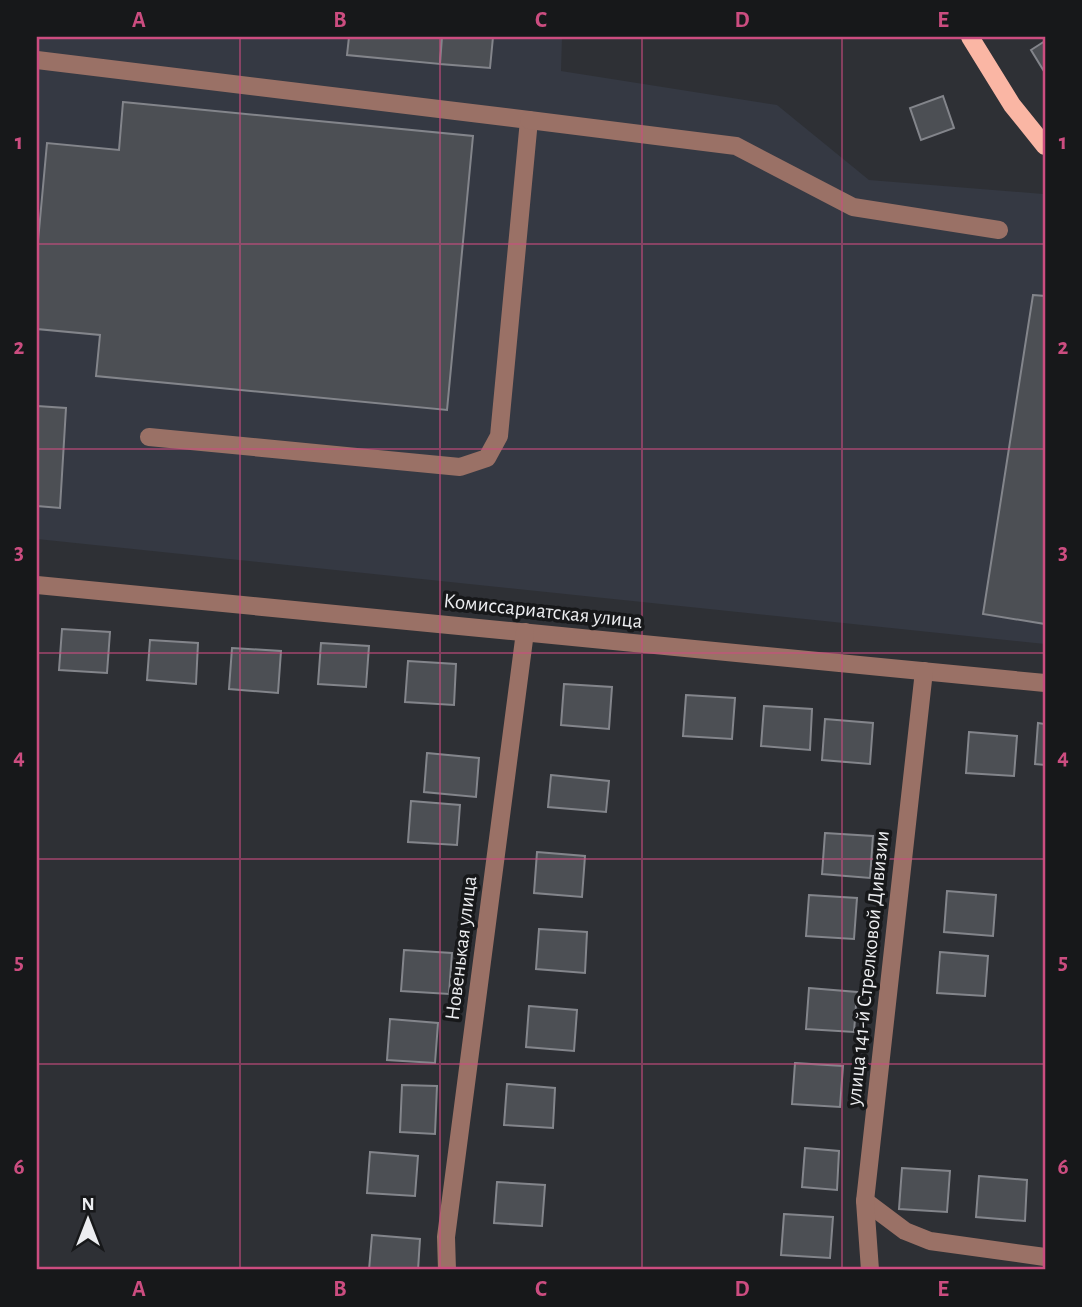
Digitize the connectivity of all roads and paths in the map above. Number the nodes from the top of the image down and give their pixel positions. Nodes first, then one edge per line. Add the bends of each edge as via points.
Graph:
1 (970, 37) edge
2 (37, 60) edge
3 (529, 120) junction
4 (1045, 146) edge
5 (999, 230) dead end
6 (149, 437) dead end
7 (37, 585) edge
8 (525, 632) junction
9 (924, 671) junction
10 (1045, 683) edge
11 (865, 1200) junction
12 (1045, 1257) edge
13 (447, 1270) edge
14 (870, 1270) edge

1 - 4 main road via 1012,105
2 - 3 street
3 - 5 street via 736,146 853,207
3 - 6 street via 499,436 487,458 460,467
7 - 8 street, Комиссариатская улица
8 - 9 street, Комиссариатская улица
8 - 13 street, Новенькая улица via 446,1237
9 - 10 street, Комиссариатская улица
9 - 11 street, улица 141-й Стрелковой Дивизии
11 - 12 street via 905,1231 930,1241
11 - 14 street, улица 141-й Стрелковой Дивизии

